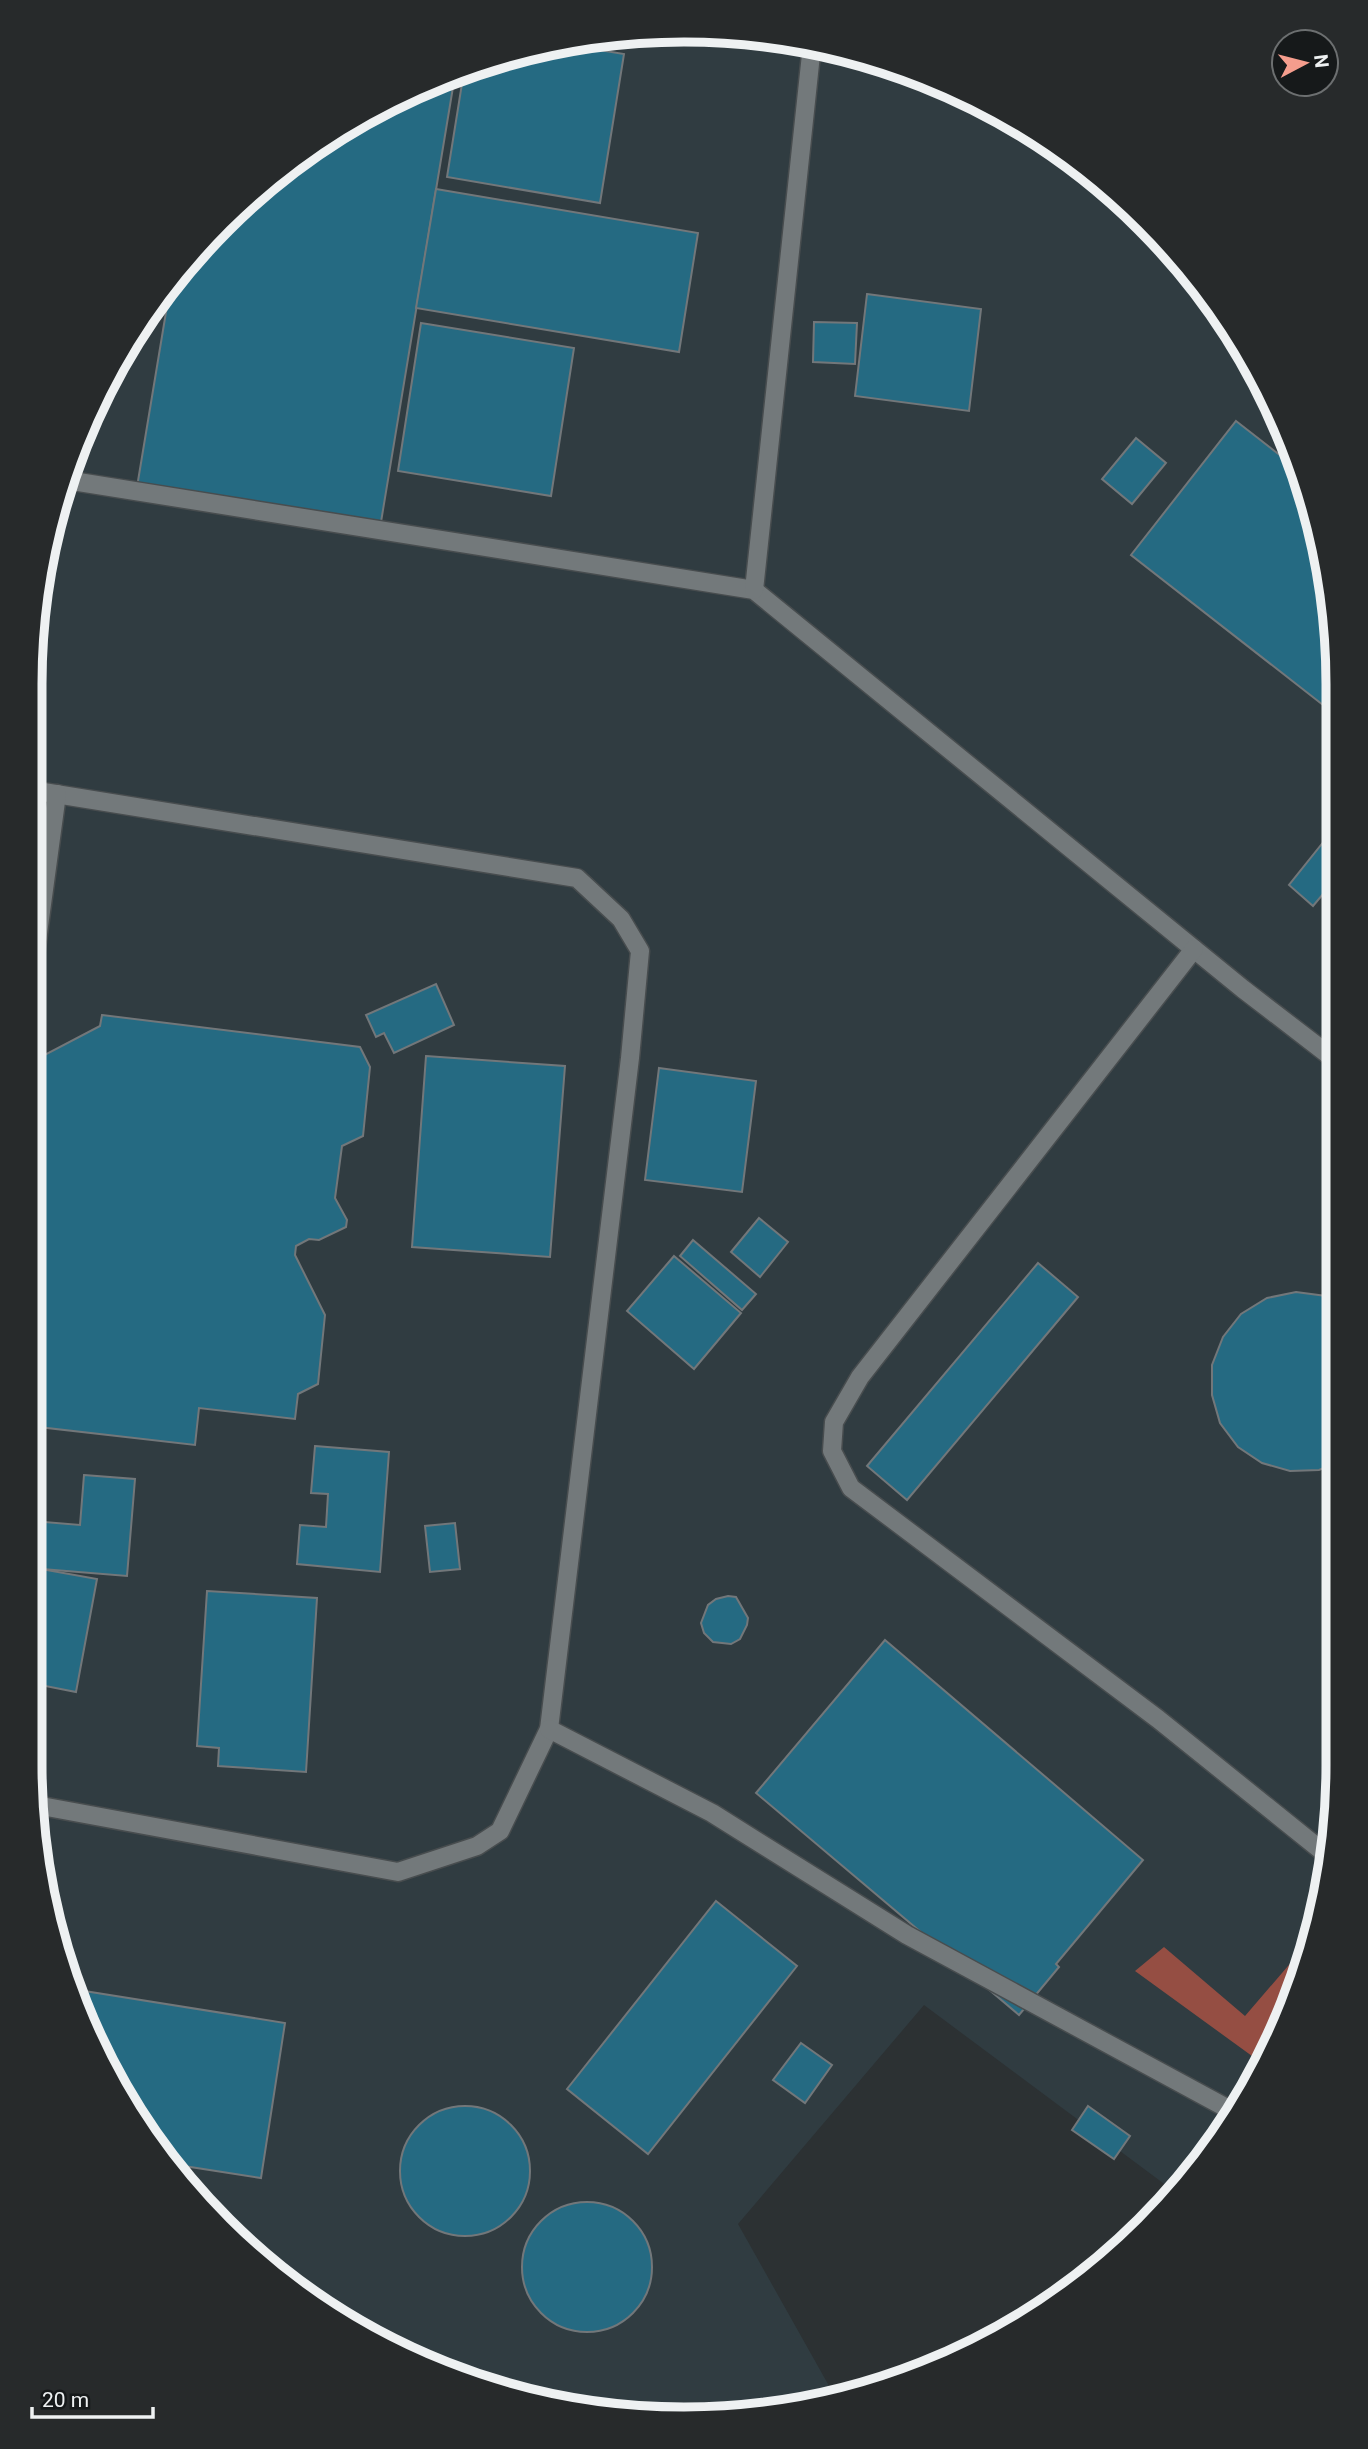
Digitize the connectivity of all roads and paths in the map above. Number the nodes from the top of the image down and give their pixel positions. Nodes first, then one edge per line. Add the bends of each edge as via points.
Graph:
1 (811, 54) edge
2 (75, 481) edge
3 (754, 590) junction
4 (42, 791) edge
5 (57, 793) junction
6 (42, 904) edge
7 (1194, 949) junction
8 (1326, 1053) edge
9 (549, 1729) junction
10 (43, 1806) edge
11 (1321, 1850) edge
12 (1227, 2108) edge

1 - 3 lane
2 - 3 lane
3 - 7 lane
4 - 5 lane
5 - 6 lane
5 - 9 lane via 577,878 621,919 640,951
7 - 8 lane
7 - 11 lane via 860,1377 834,1422 832,1451 850,1488 1158,1719
9 - 10 lane via 500,1831 477,1846 398,1872
9 - 12 lane via 712,1813 908,1935

